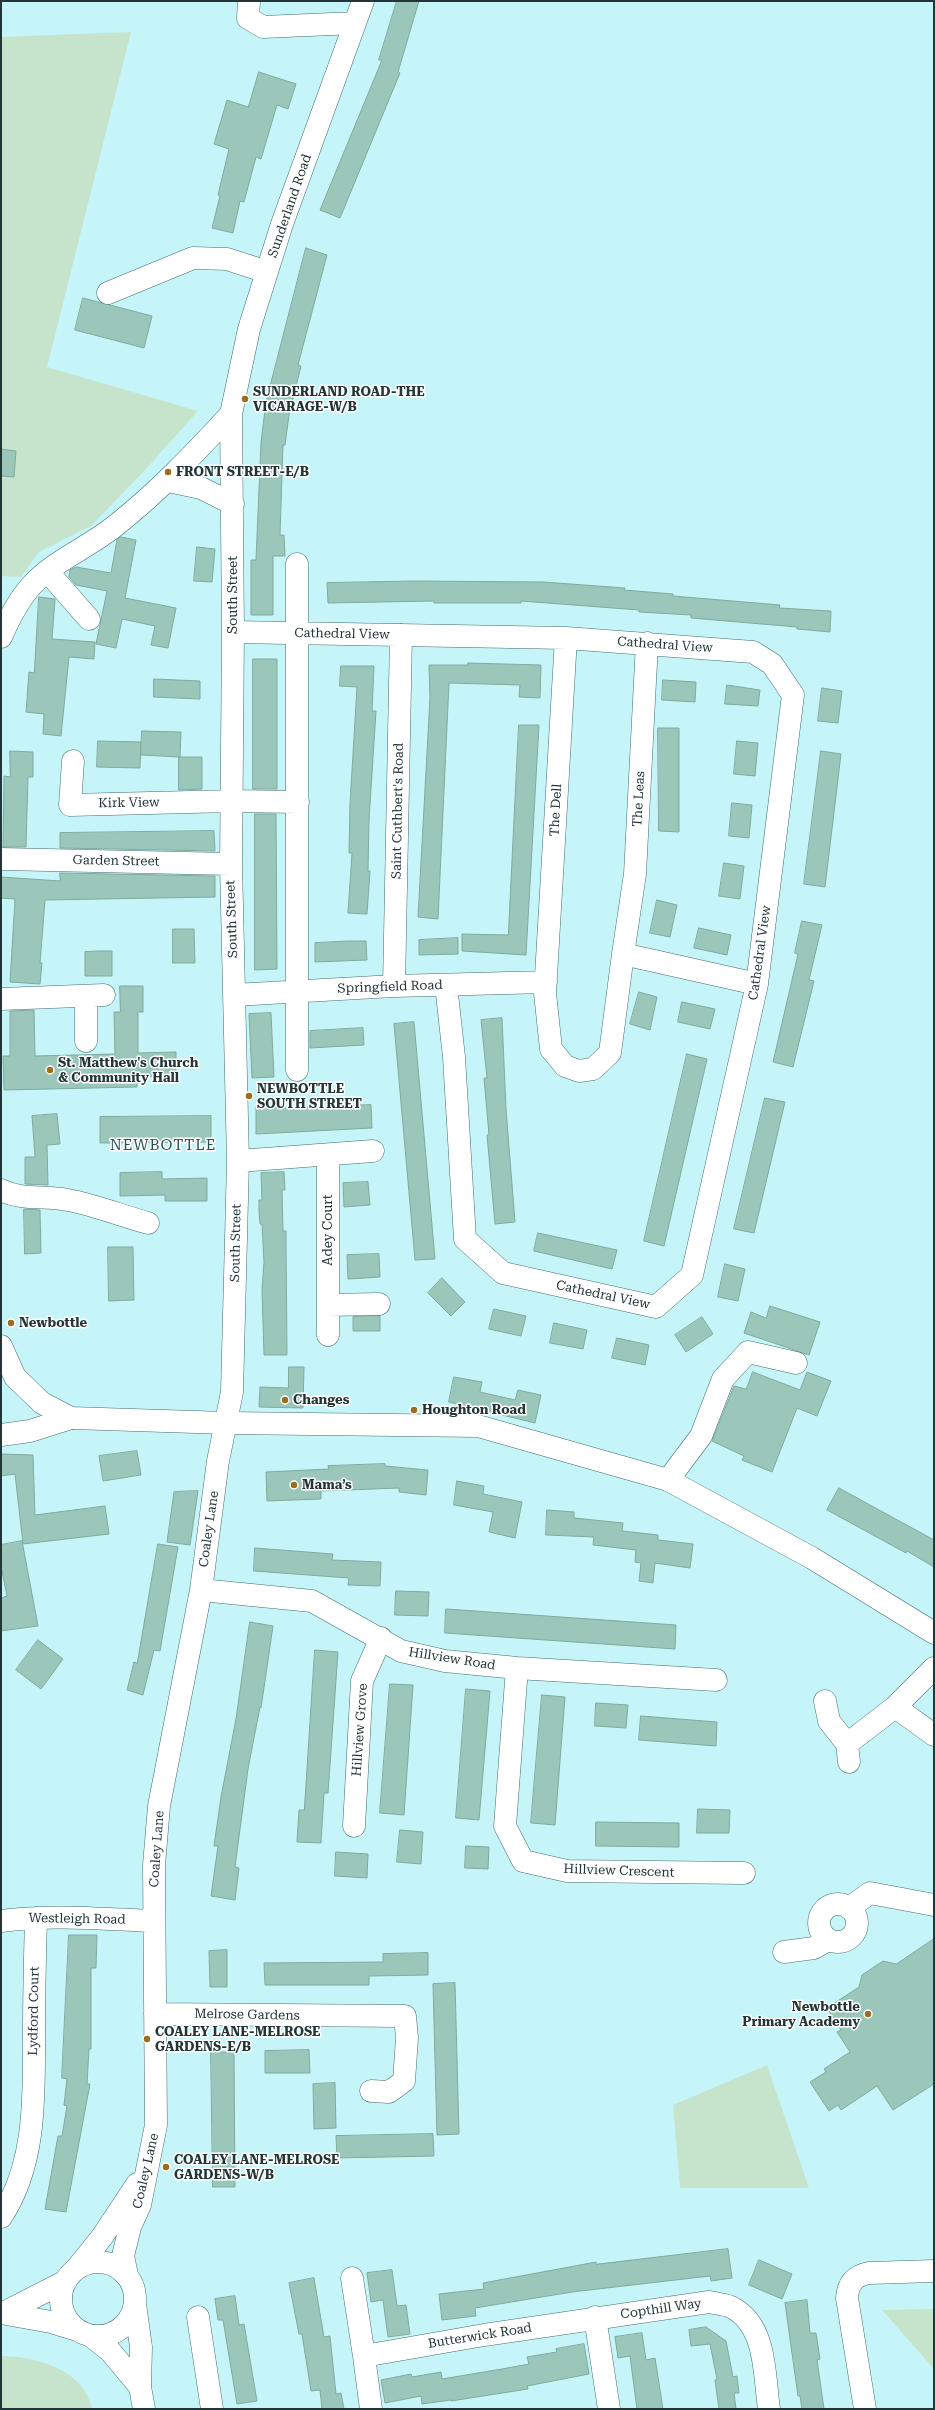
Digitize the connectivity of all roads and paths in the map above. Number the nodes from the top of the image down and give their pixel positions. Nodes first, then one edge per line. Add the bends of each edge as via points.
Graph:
1 (249, 1) edge
2 (363, 1) edge
3 (355, 23) junction
4 (267, 272) junction
5 (108, 293) dead end
6 (231, 414) junction
7 (168, 481) junction
8 (233, 504) junction
9 (297, 564) dead end
10 (47, 571) junction
11 (7, 607) edge
12 (88, 619) dead end
13 (233, 632) junction
14 (296, 633) junction
15 (401, 635) junction
16 (1, 637) edge
17 (566, 638) junction
18 (647, 644) junction
19 (73, 761) dead end
20 (231, 801) junction
21 (298, 802) junction
22 (1, 859) edge
23 (230, 864) junction
24 (623, 954) junction
25 (546, 982) junction
26 (757, 984) junction
27 (446, 985) junction
28 (394, 986) junction
29 (296, 992) junction
30 (234, 994) junction
31 (1, 999) edge
32 (86, 1041) dead end
33 (297, 1070) dead end
34 (373, 1152) dead end
35 (328, 1154) junction
36 (238, 1161) junction
37 (1, 1190) edge
38 (148, 1223) dead end
39 (379, 1304) dead end
40 (328, 1305) junction
41 (328, 1335) dead end
42 (1, 1346) edge
43 (796, 1363) dead end
44 (72, 1418) junction
45 (226, 1423) junction
46 (1, 1435) edge
47 (668, 1480) junction
48 (201, 1590) junction
49 (934, 1633) edge
50 (381, 1638) junction
51 (517, 1668) junction
52 (934, 1668) edge
53 (716, 1680) dead end
54 (825, 1701) dead end
55 (895, 1707) junction
56 (934, 1735) edge
57 (354, 1826) dead end
58 (744, 1873) dead end
59 (934, 1905) edge
60 (36, 1918) junction
61 (1, 1921) edge
62 (154, 1921) junction
63 (784, 1952) dead end
64 (155, 2014) junction
65 (371, 2091) dead end
66 (150, 2160) junction
67 (1, 2217) edge
68 (934, 2271) edge
69 (72, 2274) junction
70 (127, 2275) junction
71 (352, 2278) dead end
72 (135, 2304) junction
73 (2, 2312) edge
74 (198, 2317) dead end
75 (595, 2317) junction
76 (84, 2333) junction
77 (364, 2356) junction
78 (140, 2387) junction
79 (144, 2409) edge
80 (212, 2409) edge
81 (371, 2409) edge
82 (609, 2409) edge
83 (769, 2409) edge
84 (865, 2409) edge

1 - 3 street via 248,18 263,27
2 - 3 street, Sunderland Road
3 - 4 street, Sunderland Road
4 - 5 street via 227,259 193,258
4 - 6 street, Sunderland Road via 249,330
6 - 7 street
6 - 8 street, South Street
7 - 8 street via 201,488
7 - 10 street via 114,527
8 - 13 street, South Street
9 - 14 street
10 - 11 street
10 - 12 street
11 - 16 street
13 - 14 street, Cathedral View
13 - 20 street, South Street
14 - 15 street, Cathedral View
14 - 21 street
15 - 17 street, Cathedral View
15 - 28 street, Saint Cuthbert's Road
17 - 18 street, Cathedral View
17 - 25 street, The Dell
18 - 24 street, The Leas via 635,874
18 - 26 street, Cathedral View via 753,652 772,664 793,695
19 - 20 street, Kirk View via 70,805
20 - 21 street
20 - 23 street, South Street
21 - 29 street
22 - 23 street, Garden Street
23 - 30 street, South Street
24 - 25 street, The Dell via 610,1054 593,1069 579,1071 565,1066 551,1049
24 - 26 street
25 - 27 street, Springfield Road
26 - 27 street, Cathedral View via 692,1275 656,1307 503,1273 465,1239 454,1057
27 - 28 street, Springfield Road
28 - 29 street, Springfield Road
29 - 30 street, Springfield Road
29 - 33 street
30 - 36 street, South Street
31 - 32 street via 95,996
34 - 35 street
35 - 36 street
35 - 40 street, Adey Court
36 - 45 street, South Street via 232,1392
37 - 38 street via 10,1195 67,1199
39 - 40 street
40 - 41 street, Adey Court
42 - 44 street via 15,1377 42,1404
43 - 47 street via 748,1352 723,1379 700,1436
44 - 45 street
44 - 46 street via 30,1431
45 - 47 street via 478,1426
45 - 48 street, Coaley Lane via 218,1461
47 - 49 street via 812,1558
48 - 50 street, Hillview Road via 312,1601
48 - 62 street, Coaley Lane via 159,1806 154,1865
50 - 51 street, Hillview Road via 401,1652 445,1661
50 - 57 street, Hillview Grove via 362,1681
51 - 53 street, Hillview Road
51 - 58 street, Hillview Crescent via 505,1826 523,1861 567,1871
52 - 55 street
54 - 55 street via 829,1721 848,1753
55 - 56 street
59 - 63 street via 870,1893 849,1908 856,1920 854,1934 842,1942 828,1940 814,1948
60 - 61 street, Westleigh Road
60 - 62 street, Westleigh Road
60 - 67 street, Lydford Court via 33,2105 26,2157 16,2187
62 - 64 street, Coaley Lane
64 - 65 street, Melrose Gardens via 405,2016 407,2038 404,2081 389,2092
64 - 66 street, Coaley Lane via 156,2125
66 - 69 street via 115,2219
66 - 70 street, Coaley Lane via 140,2204 130,2227 123,2256
68 - 84 street via 869,2273 860,2275 850,2284 847,2298
69 - 70 street via 90,2263 106,2263 119,2268
69 - 73 street
69 - 76 street via 61,2300 64,2315
70 - 72 street via 135,2296
71 - 77 street
72 - 76 street via 130,2318 121,2329 108,2335
72 - 78 street via 141,2347
73 - 76 street via 51,2322
74 - 80 street
75 - 77 street, Butterwick Road
75 - 82 street
75 - 83 street, Copthill Way via 709,2302 733,2307 751,2322 758,2335
76 - 78 street via 110,2351
77 - 81 street
78 - 79 street

